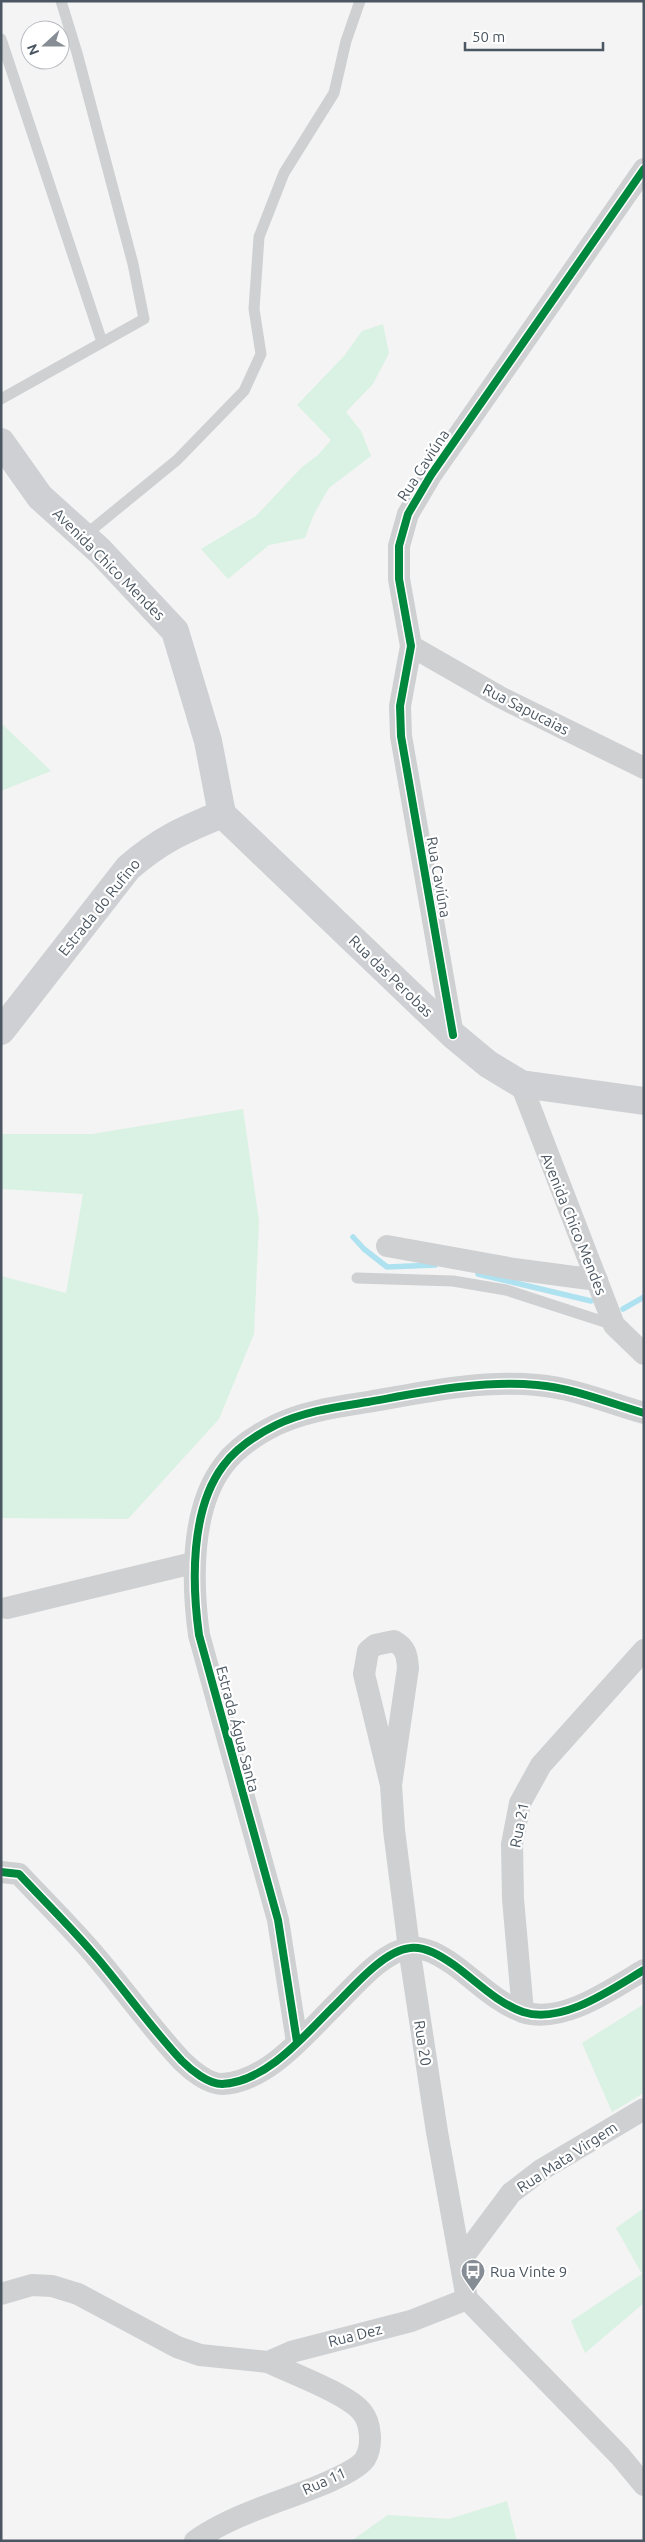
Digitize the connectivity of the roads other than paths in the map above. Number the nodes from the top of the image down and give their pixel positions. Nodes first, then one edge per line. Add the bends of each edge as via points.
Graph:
1 (61, 1) edge
2 (360, 1) edge
3 (1, 39) edge
4 (644, 169) edge
5 (102, 342) junction
6 (1, 398) edge
7 (1, 442) edge
8 (84, 536) junction
9 (411, 646) junction
10 (644, 768) edge
11 (222, 814) junction
12 (1, 1031) edge
13 (452, 1035) junction
14 (521, 1084) junction
15 (644, 1101) edge
16 (387, 1246) dead end
17 (357, 1278) dead end
18 (597, 1280) junction
19 (614, 1325) junction
20 (644, 1354) edge
21 (644, 1413) edge
22 (193, 1563) junction
23 (7, 1608) dead end
24 (644, 1650) edge
25 (391, 1785) junction
26 (1, 1858) edge
27 (10, 1873) edge
28 (409, 1948) junction
29 (644, 1970) edge
30 (523, 2012) junction
31 (297, 2042) junction
32 (644, 2109) edge
33 (461, 2260) junction
34 (1, 2293) edge
35 (467, 2299) junction
36 (268, 2362) junction
37 (644, 2485) edge
38 (195, 2541) edge

1 - 5 lane via 133,264 144,319
2 - 8 lane via 346,41 334,93 284,173 259,237 254,309 261,354 244,391 177,460
3 - 5 lane
4 - 9 street, Rua Caviúna via 431,475 408,514 399,546 399,579
5 - 6 lane
7 - 8 street, Avenida Chico Mendes via 40,496
8 - 11 street, Avenida Chico Mendes via 175,631 208,741
9 - 10 street, Rua Sapucaias via 500,697
9 - 13 street, Rua Caviúna via 400,706 401,736
11 - 12 street, Estrada do Rufino via 152,846 128,868
11 - 13 street, Rua das Perobas
13 - 14 street, Rua das Perobas via 488,1064
14 - 15 street, Rua das Perobas
14 - 18 street, Avenida Chico Mendes
16 - 18 street
17 - 19 lane via 452,1281 506,1290
18 - 19 street, Avenida Chico Mendes
19 - 20 street, Avenida Chico Mendes
21 - 22 street, Estrada Água Santa via 540,1385 502,1384 433,1390 312,1412 278,1424 249,1440 223,1466 210,1489
22 - 23 street
22 - 31 street, Estrada Água Santa via 199,1635 278,1920
24 - 30 street, Rua 21 via 541,1764 520,1803 512,1844
25 - 25 street, Rua 20 via 408,1668 403,1646 394,1641 375,1645 368,1652 364,1674
25 - 28 street, Rua 20
26 - 27 street
27 - 31 street via 96,1956 182,2061 202,2077 221,2084 243,2080 268,2066
28 - 30 street via 426,1950 444,1958
28 - 31 street via 388,1957 371,1970
28 - 33 street, Rua 20 via 437,2132
29 - 30 street via 594,2000 570,2009 545,2014
32 - 33 street, Rua Mata Virgem via 541,2170 511,2193
33 - 35 street, Rua 20
34 - 36 street, Rua Dez via 32,2285 52,2286 78,2294 177,2347 200,2355
35 - 36 street, Rua Dez via 411,2321 291,2352
35 - 37 street via 620,2456
36 - 38 street, Rua 11 via 348,2400 362,2412 369,2428 370,2442 365,2459 343,2475 260,2508 209,2531

